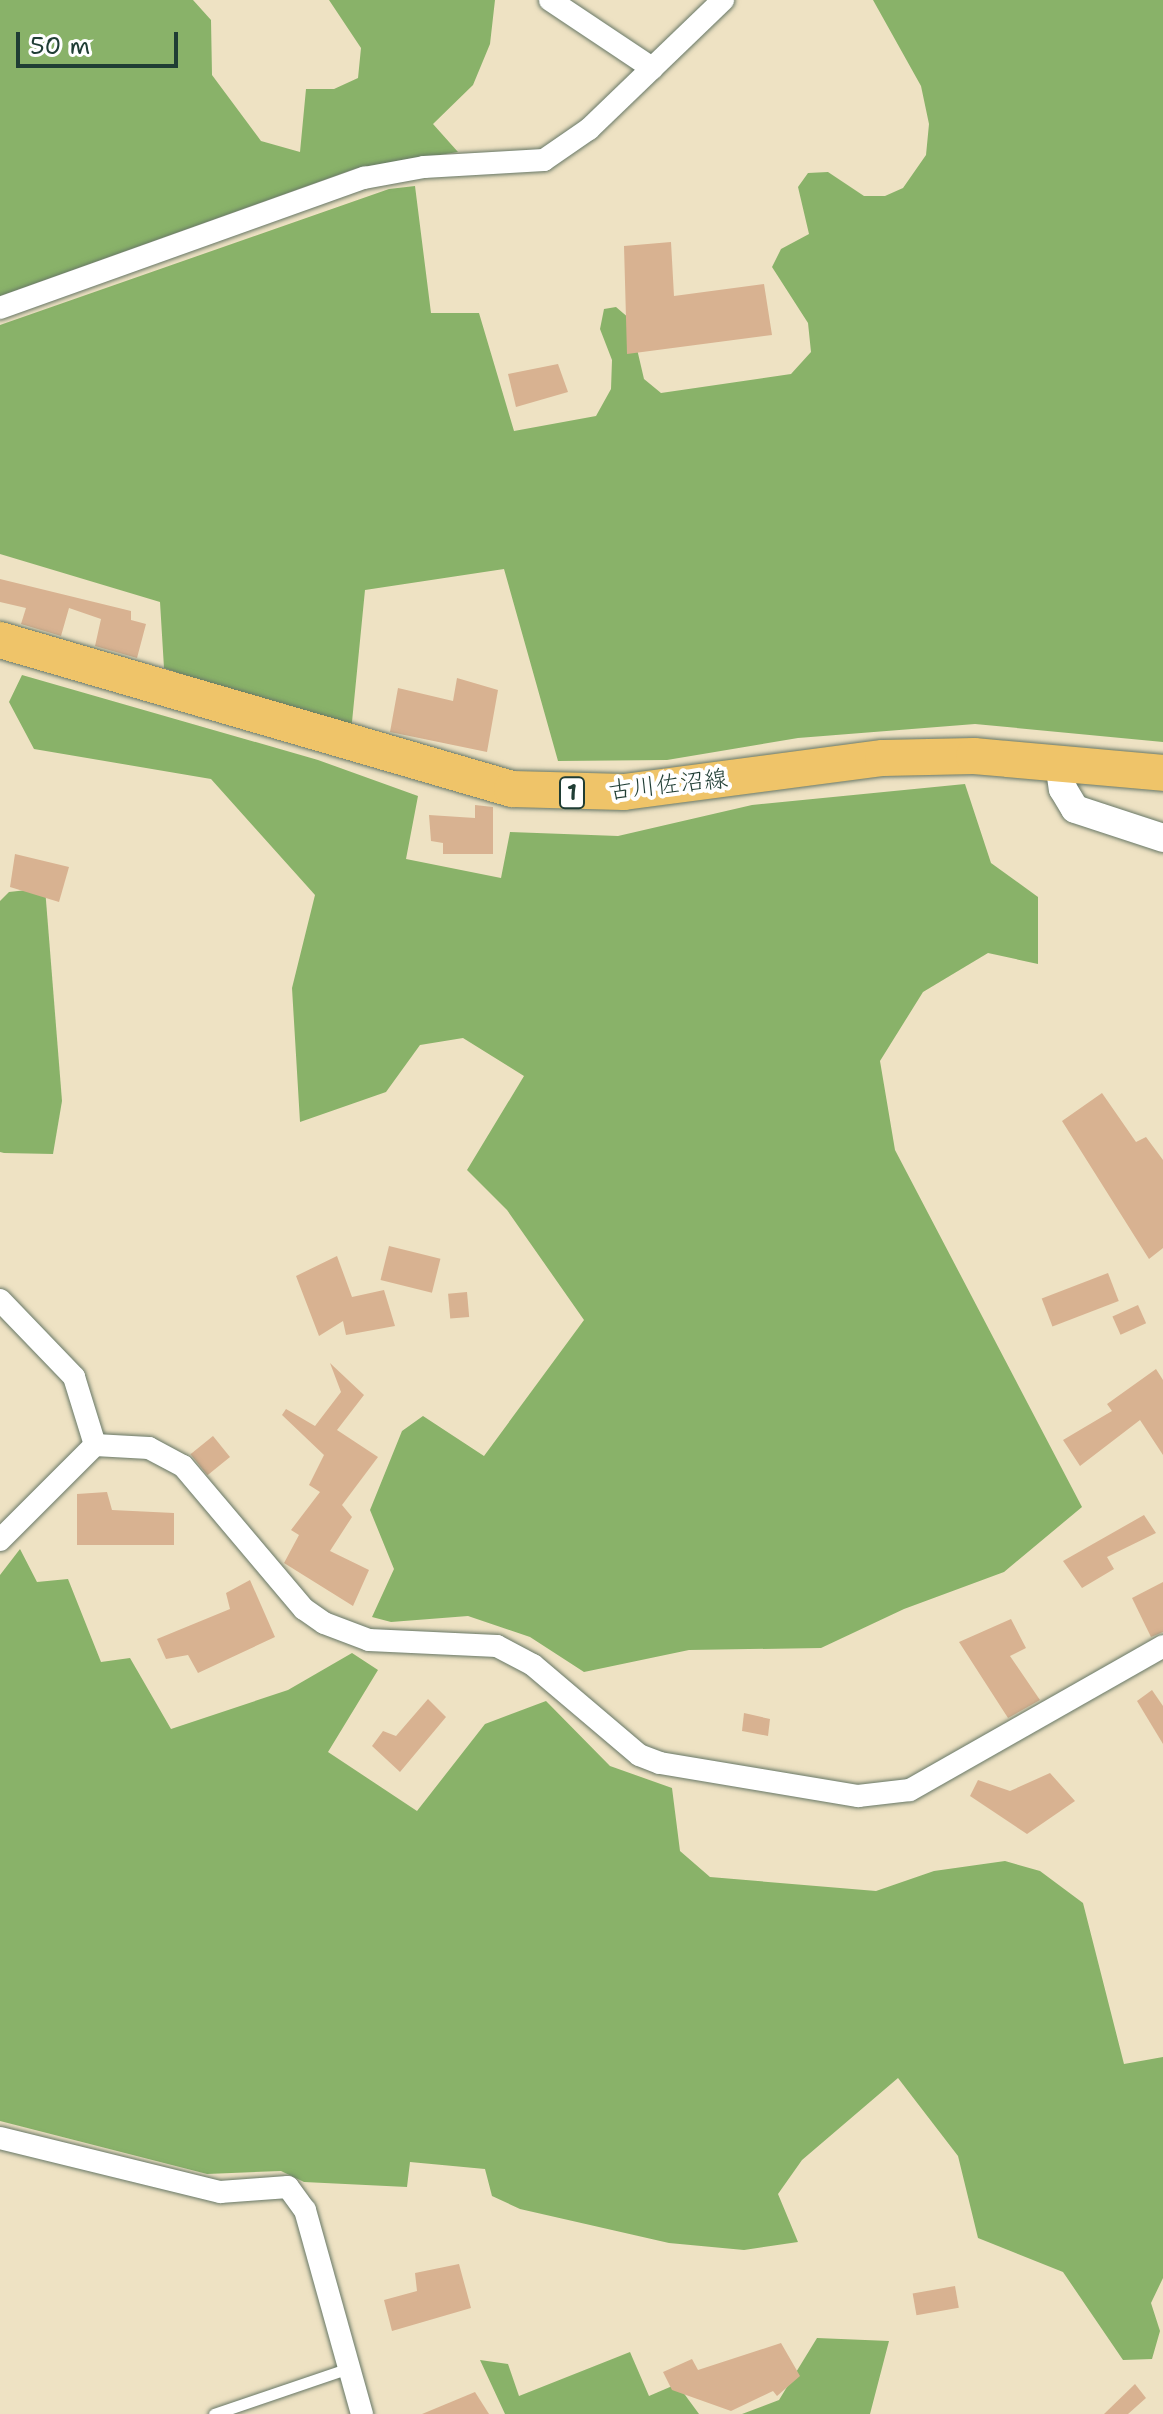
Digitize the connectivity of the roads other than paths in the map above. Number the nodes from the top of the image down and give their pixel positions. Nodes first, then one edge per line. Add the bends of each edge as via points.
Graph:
1 (550, 0) edge
2 (723, 0) edge
3 (652, 68) junction
4 (0, 308) edge
5 (0, 640) edge
6 (1059, 762) junction
7 (1163, 773) edge
8 (1163, 838) edge
9 (0, 1300) edge
10 (95, 1445) junction
11 (0, 1540) edge
12 (1163, 1646) edge
13 (0, 2138) edge
14 (349, 2368) junction
15 (214, 2414) edge
16 (362, 2414) edge

1 - 3 street
2 - 3 street
3 - 4 street via 589,129 544,160 424,167 364,178
5 - 6 main road, 古川佐沼線 / 1 via 512,789 624,792 883,758 974,756
6 - 7 main road, 古川佐沼線 / 1
6 - 8 street via 1063,789 1075,809
9 - 10 street via 74,1377
10 - 11 street
10 - 12 street via 168,1455 304,1609 324,1623 369,1640 497,1646 533,1665 619,1742 660,1763 858,1796 910,1790
13 - 14 street via 220,2192 288,2187 305,2210
14 - 15 lane
14 - 16 street

